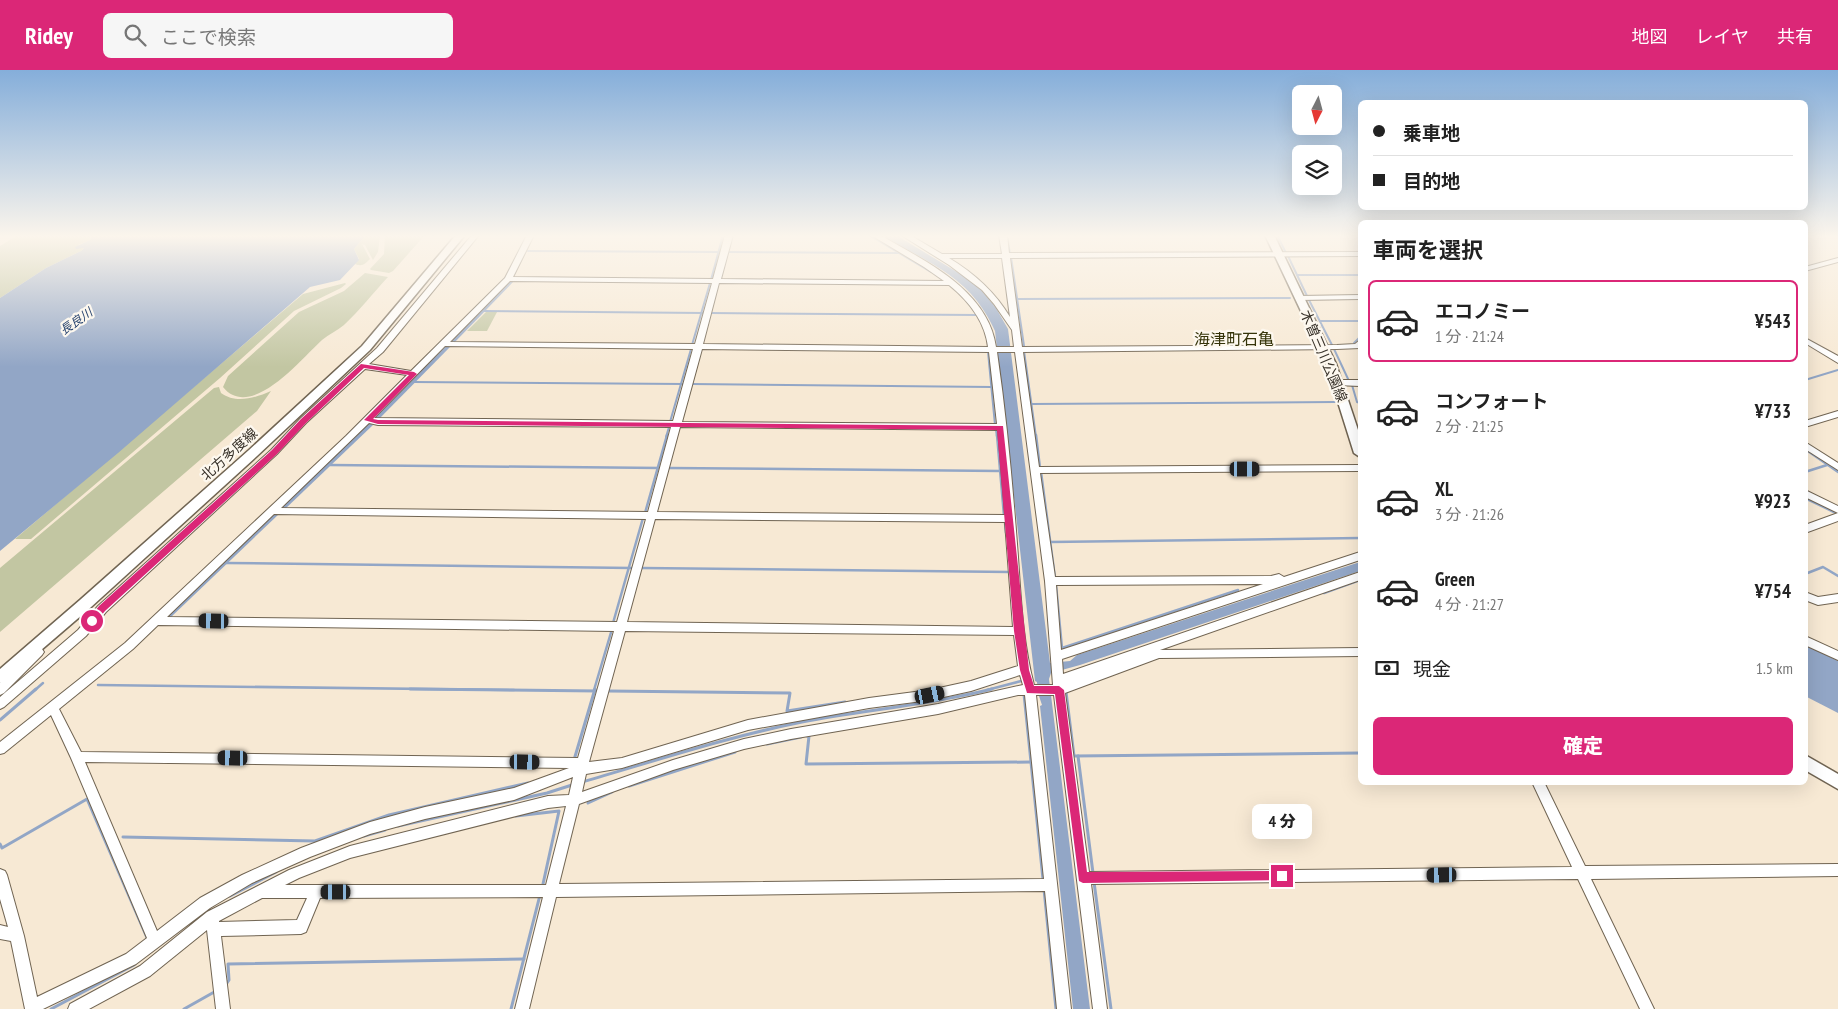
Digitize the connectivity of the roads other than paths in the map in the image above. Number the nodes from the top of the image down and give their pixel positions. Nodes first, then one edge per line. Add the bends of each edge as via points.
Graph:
1 (424, 279) edge
2 (439, 279) edge
3 (508, 279) joint
4 (945, 279) edge
5 (974, 279) edge
6 (1009, 279) edge
7 (1290, 279) edge
8 (716, 281) junction
9 (951, 283) junction
10 (1358, 297) edge
11 (1299, 298) junction
12 (1015, 331) junction
13 (1808, 342) edge
14 (444, 344) junction
15 (1358, 345) edge
16 (1323, 346) junction
17 (698, 347) junction
18 (1017, 349) junction
19 (994, 350) junction
20 (1838, 360) edge
21 (363, 366) junction
22 (414, 374) junction
23 (1338, 383) junction
24 (1358, 383) edge
25 (1838, 414) edge
26 (367, 420) junction
27 (1808, 423) edge
28 (676, 424) junction
29 (1000, 427) junction
30 (1358, 447) edge
31 (1808, 447) edge
32 (1838, 467) edge
33 (1358, 468) edge
34 (1035, 470) junction
35 (1808, 495) edge
36 (1838, 510) edge
37 (272, 511) junction
38 (652, 515) junction
39 (1838, 517) edge
40 (1010, 519) junction
41 (1808, 528) edge
42 (1358, 552) edge
43 (1358, 557) edge
44 (1358, 577) edge
45 (1050, 582) junction
46 (1808, 597) edge
47 (1838, 598) edge
48 (85, 604) junction
49 (156, 621) junction
50 (621, 626) junction
51 (1019, 631) junction
52 (1808, 641) edge
53 (1358, 652) edge
54 (1838, 656) edge
55 (1057, 658) junction
56 (0, 677) edge
57 (1028, 682) junction
58 (1057, 685) junction
59 (0, 690) edge
60 (0, 704) edge
61 (53, 708) junction
62 (784, 713) dead end
63 (0, 749) edge
64 (77, 757) junction
65 (1808, 764) edge
66 (601, 766) junction
67 (582, 768) junction
68 (1838, 782) edge
69 (1539, 785) edge
70 (574, 798) junction
71 (1838, 870) edge
72 (1582, 874) junction
73 (0, 875) edge
74 (1083, 878) junction
75 (1051, 885) junction
76 (552, 891) junction
77 (259, 892) junction
78 (316, 892) junction
79 (214, 923) junction
80 (0, 932) edge
81 (16, 936) junction
82 (155, 941) junction
83 (32, 1008) edge
84 (75, 1009) edge
85 (223, 1009) edge
86 (522, 1009) edge
87 (1064, 1009) edge
88 (1100, 1009) edge
89 (1647, 1009) edge

1 - 48 main road, 北方多度線 via 366,348
2 - 21 street
3 - 8 street
3 - 14 street
4 - 9 street
5 - 12 street via 999,305
6 - 12 street
7 - 11 main road, 木曽三川公園線
8 - 9 street
8 - 17 street
9 - 19 street via 982,316
10 - 11 street
11 - 16 main road, 木曽三川公園線
12 - 18 street
13 - 20 street
14 - 17 street
14 - 22 street
15 - 16 street
16 - 18 street
16 - 23 main road, 木曽三川公園線
17 - 19 street
17 - 28 street
18 - 19 street
18 - 34 street
19 - 29 street
21 - 22 street
21 - 60 street via 102,609 82,633
22 - 26 street
23 - 24 street
23 - 30 main road, 木曽三川公園線
25 - 27 street
26 - 28 street
26 - 37 street
28 - 29 street
28 - 38 street
29 - 40 street
31 - 32 street
33 - 34 street
34 - 45 street
35 - 36 street
37 - 38 street
37 - 49 street
38 - 40 street
38 - 50 street
39 - 41 street
40 - 51 street
42 - 45 street via 1271,580
43 - 55 street
44 - 58 street
45 - 55 street
46 - 47 street via 1818,601
48 - 56 main road, 北方多度線
48 - 59 street
49 - 50 street
49 - 61 street
50 - 51 street
50 - 67 street
51 - 57 street
52 - 54 street
53 - 58 street via 1158,654
55 - 58 street
57 - 58 street
57 - 66 street via 971,686 748,725 622,763
57 - 70 street via 1018,690 938,709 744,744
57 - 75 street
58 - 74 street
61 - 63 street
61 - 64 street
62 - 66 street via 746,720
64 - 67 street
64 - 82 street
65 - 68 main road
66 - 67 street
67 - 70 street
67 - 82 street via 514,794 370,828 306,852 205,903
69 - 72 street
70 - 76 street
70 - 77 street via 350,852
71 - 72 street
72 - 74 street
72 - 89 street
73 - 81 street
74 - 88 street
75 - 76 street
75 - 87 street
76 - 78 street
76 - 86 street
77 - 78 street
77 - 79 street
78 - 79 street via 301,927
79 - 84 street via 144,971
79 - 85 street
80 - 81 street
81 - 83 street
82 - 83 street via 131,959

